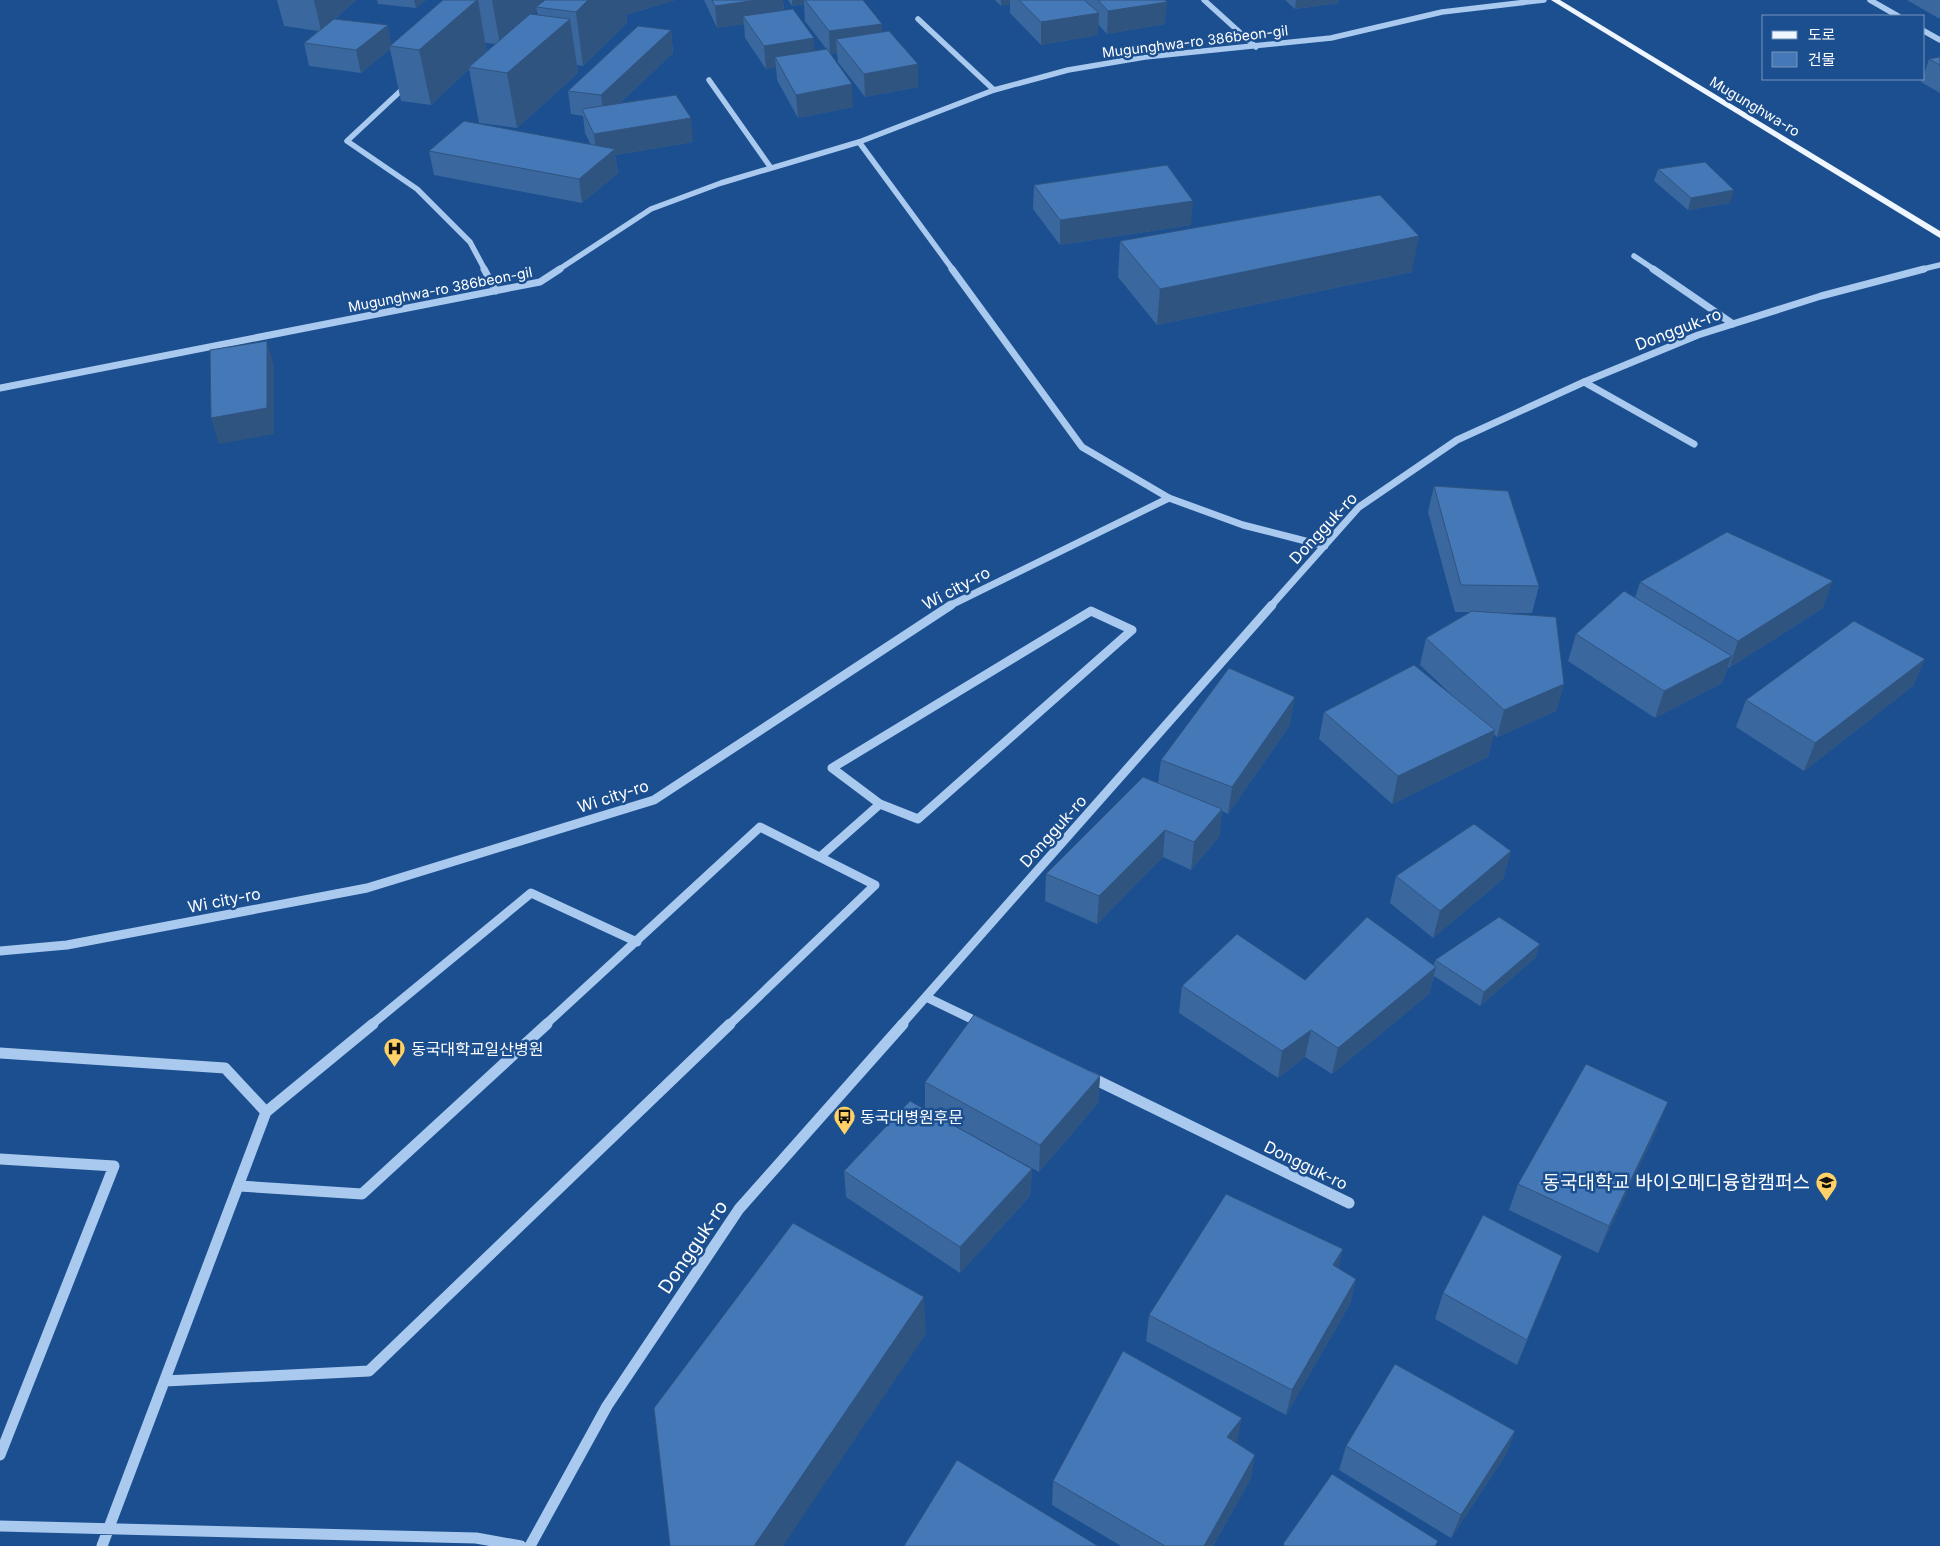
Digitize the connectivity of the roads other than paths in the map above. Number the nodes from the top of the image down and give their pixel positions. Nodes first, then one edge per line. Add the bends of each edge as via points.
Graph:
1 (1204, 0) edge
2 (1544, 0) edge
3 (1555, 0) edge
4 (1870, 0) edge
5 (1896, 15) edge
6 (918, 19) dead end
7 (1925, 32) edge
8 (1940, 40) edge
9 (1256, 47) junction
10 (709, 80) dead end
11 (411, 81) edge
12 (994, 90) junction
13 (858, 142) junction
14 (771, 168) junction
15 (1940, 235) edge
16 (1634, 256) dead end
17 (1940, 265) edge
18 (496, 291) junction
19 (1733, 324) junction
20 (1584, 382) junction
21 (0, 388) edge
22 (1694, 444) dead end
23 (1169, 498) junction
24 (1325, 546) junction
25 (880, 804) junction
26 (820, 857) junction
27 (636, 942) junction
28 (0, 951) edge
29 (926, 997) junction
30 (988, 1027) edge
31 (0, 1053) edge
32 (1076, 1070) edge
33 (266, 1112) junction
34 (0, 1159) edge
35 (239, 1186) junction
36 (1349, 1203) dead end
37 (164, 1382) junction
38 (0, 1455) edge
39 (0, 1526) edge
40 (110, 1528) junction
41 (102, 1546) edge
42 (521, 1546) edge
43 (530, 1546) edge

1 - 9 street
2 - 9 street, Mugunghwa-ro 386beon-gil via 1442,12 1332,38
3 - 15 main road, Mugunghwa-ro
4 - 5 street
6 - 12 street
7 - 8 street
9 - 12 street, Mugunghwa-ro 386beon-gil via 1145,57 1068,70
10 - 14 street
11 - 18 street via 346,142 424,196 470,242
12 - 13 street, Mugunghwa-ro 386beon-gil
13 - 14 street, Mugunghwa-ro 386beon-gil
13 - 23 street via 1082,447
14 - 18 street, Mugunghwa-ro 386beon-gil via 651,208 540,282
16 - 19 street
17 - 19 street, Dongguk-ro via 1821,296
18 - 21 street, Mugunghwa-ro 386beon-gil
19 - 20 street, Dongguk-ro
20 - 22 street
20 - 24 street, Dongguk-ro via 1457,440 1359,507
23 - 24 street via 1243,525
23 - 28 street, Wi city-ro via 953,604 654,800 367,888 67,945
24 - 29 street, Dongguk-ro
25 - 25 street via 918,820 1132,630 1091,611 832,768
25 - 26 street
26 - 27 street via 760,827
26 - 37 street via 875,885 369,1371
27 - 33 street via 531,892
27 - 35 street via 362,1194
29 - 30 street
29 - 43 street, Dongguk-ro via 739,1209 607,1406
31 - 33 street via 225,1068
32 - 36 street, Dongguk-ro
33 - 35 street
34 - 38 street via 114,1166
35 - 37 street
37 - 40 street
39 - 40 street
40 - 41 street
40 - 42 street via 476,1538

